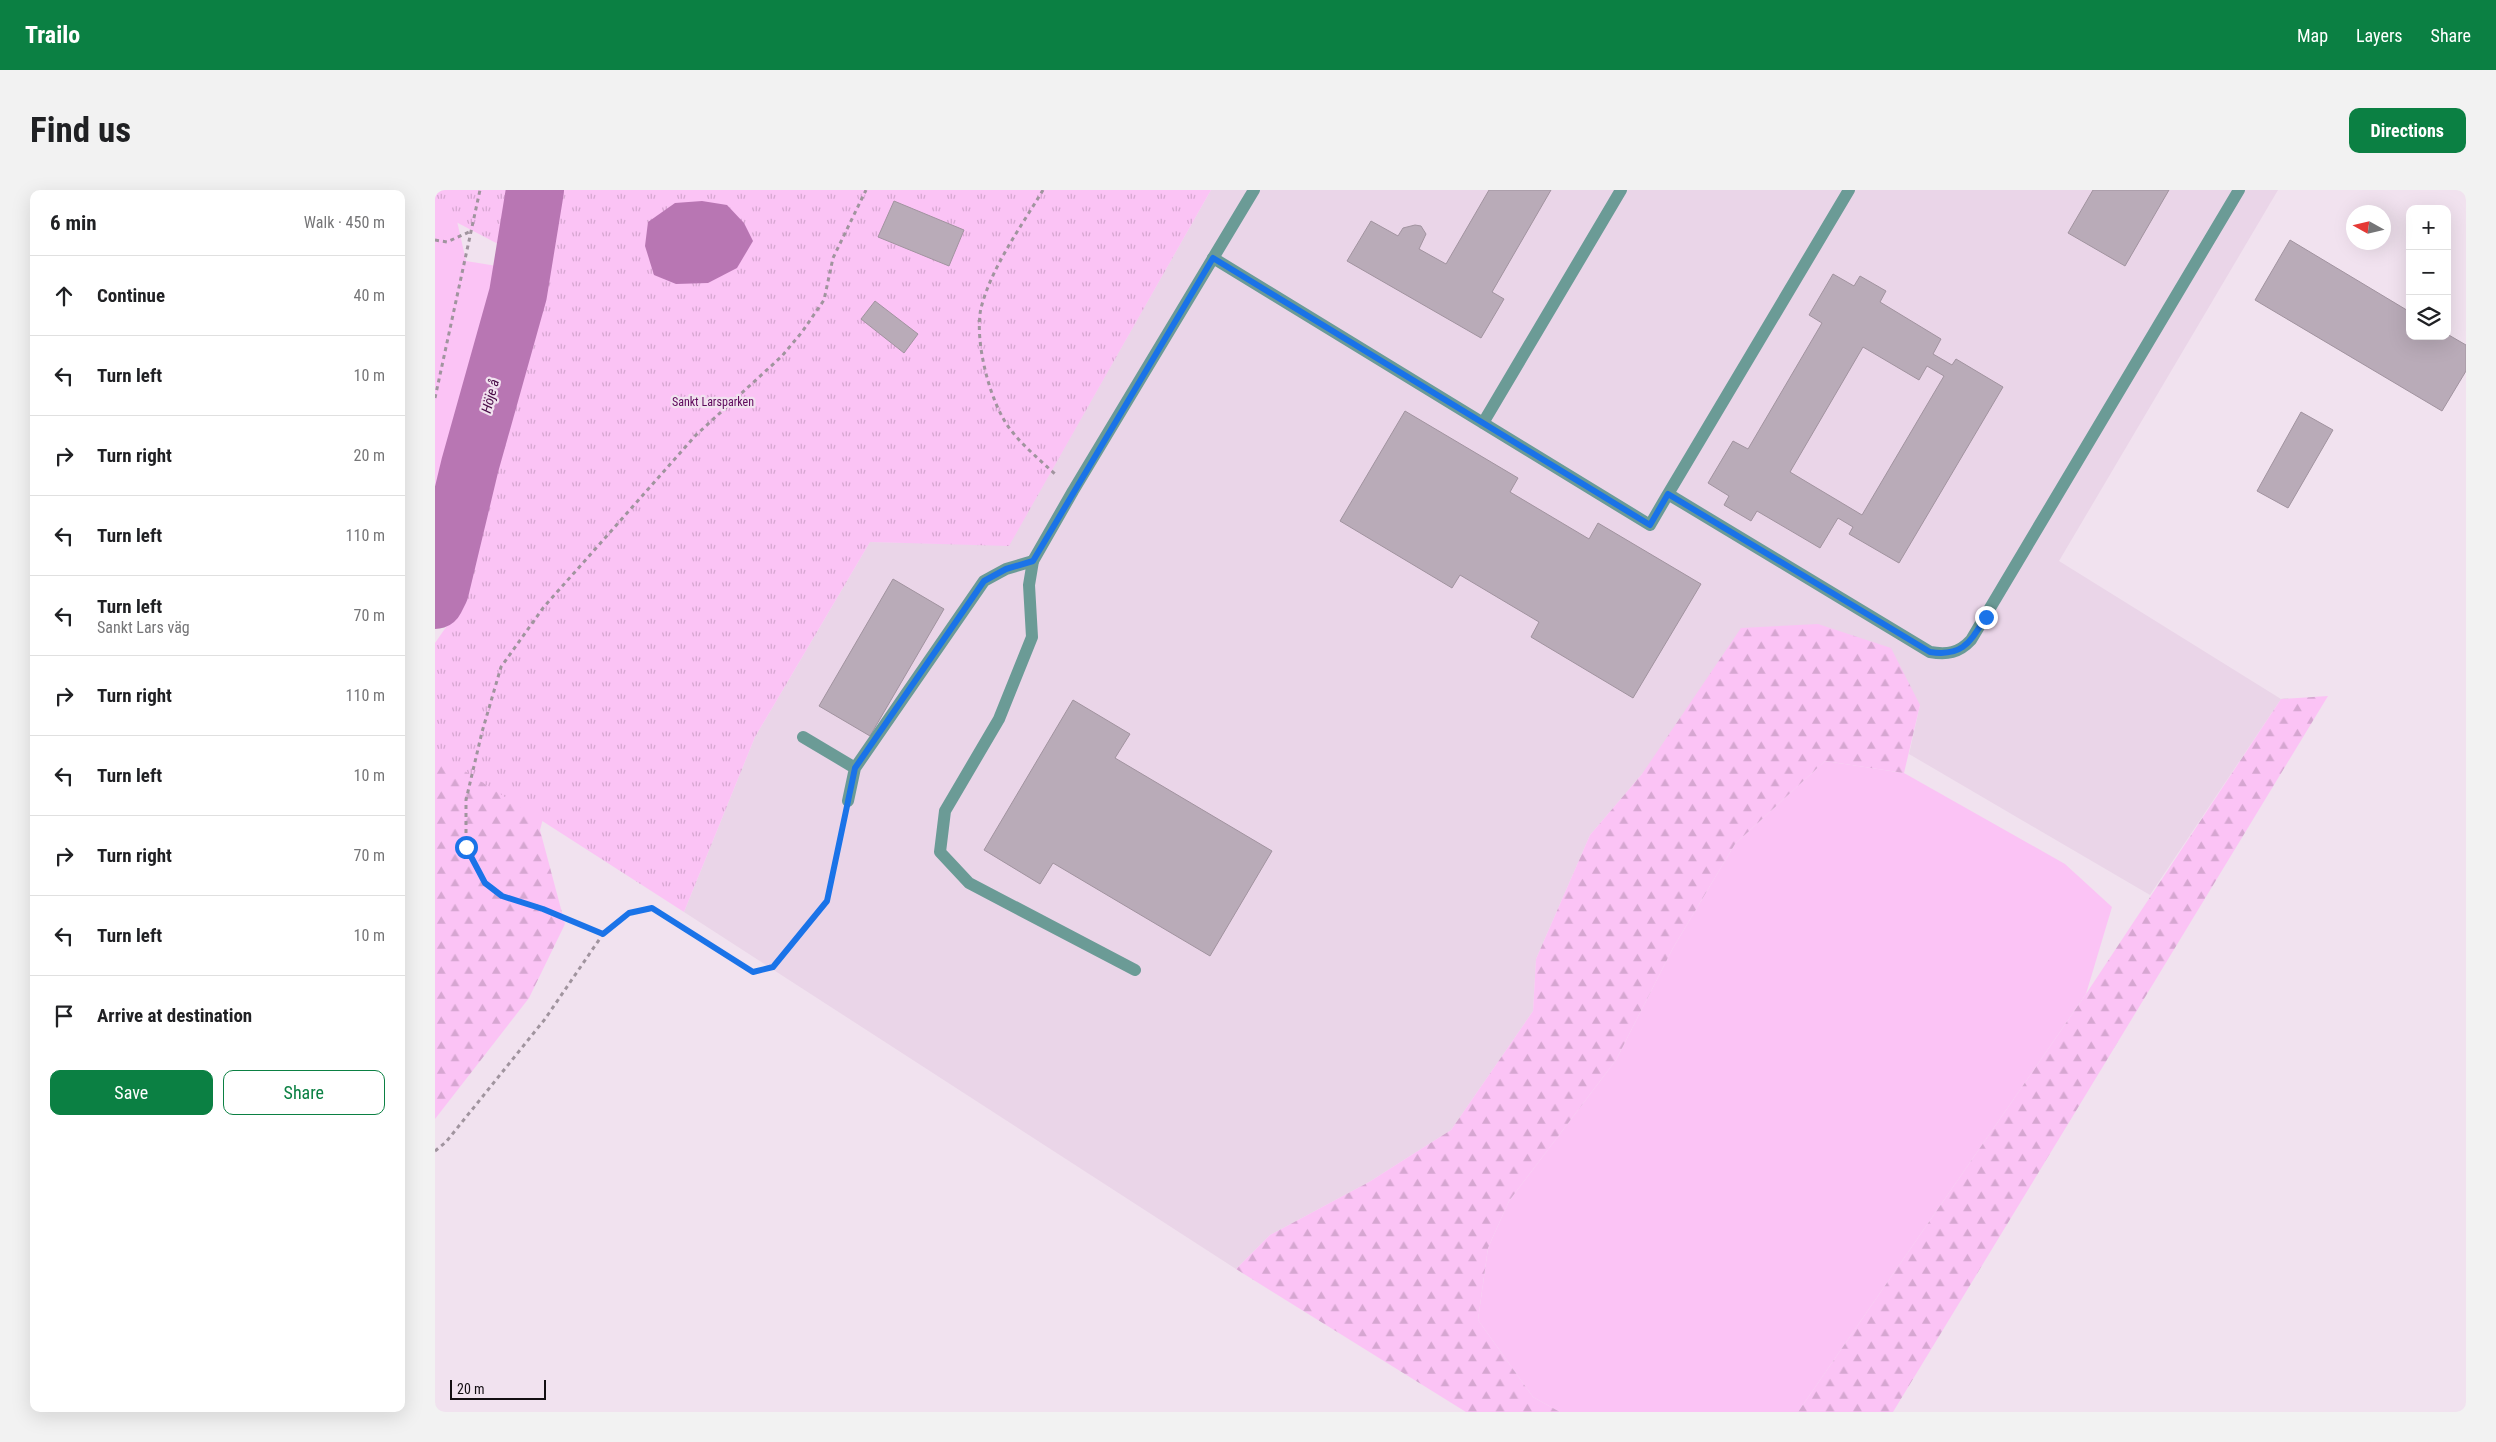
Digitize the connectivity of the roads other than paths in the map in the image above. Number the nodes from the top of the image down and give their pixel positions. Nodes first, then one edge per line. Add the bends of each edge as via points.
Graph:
1 (1254, 190) edge
2 (1621, 190) edge
3 (1849, 190) edge
4 (2239, 190) edge
5 (1213, 258) junction
6 (1483, 424) junction
7 (1668, 494) junction
8 (1033, 561) junction
9 (803, 736) dead end
10 (855, 768) junction
11 (848, 801) road end
12 (1135, 970) dead end

1 - 5 street
2 - 6 street
3 - 7 street
4 - 7 street via 1986,617 1964,648 1944,654 1930,652
5 - 6 street
5 - 8 street
6 - 7 street via 1650,525
8 - 10 street via 1006,569 984,581
8 - 12 street via 1029,585 1032,637 999,720 945,811 940,852 969,883
9 - 10 street
10 - 11 street

